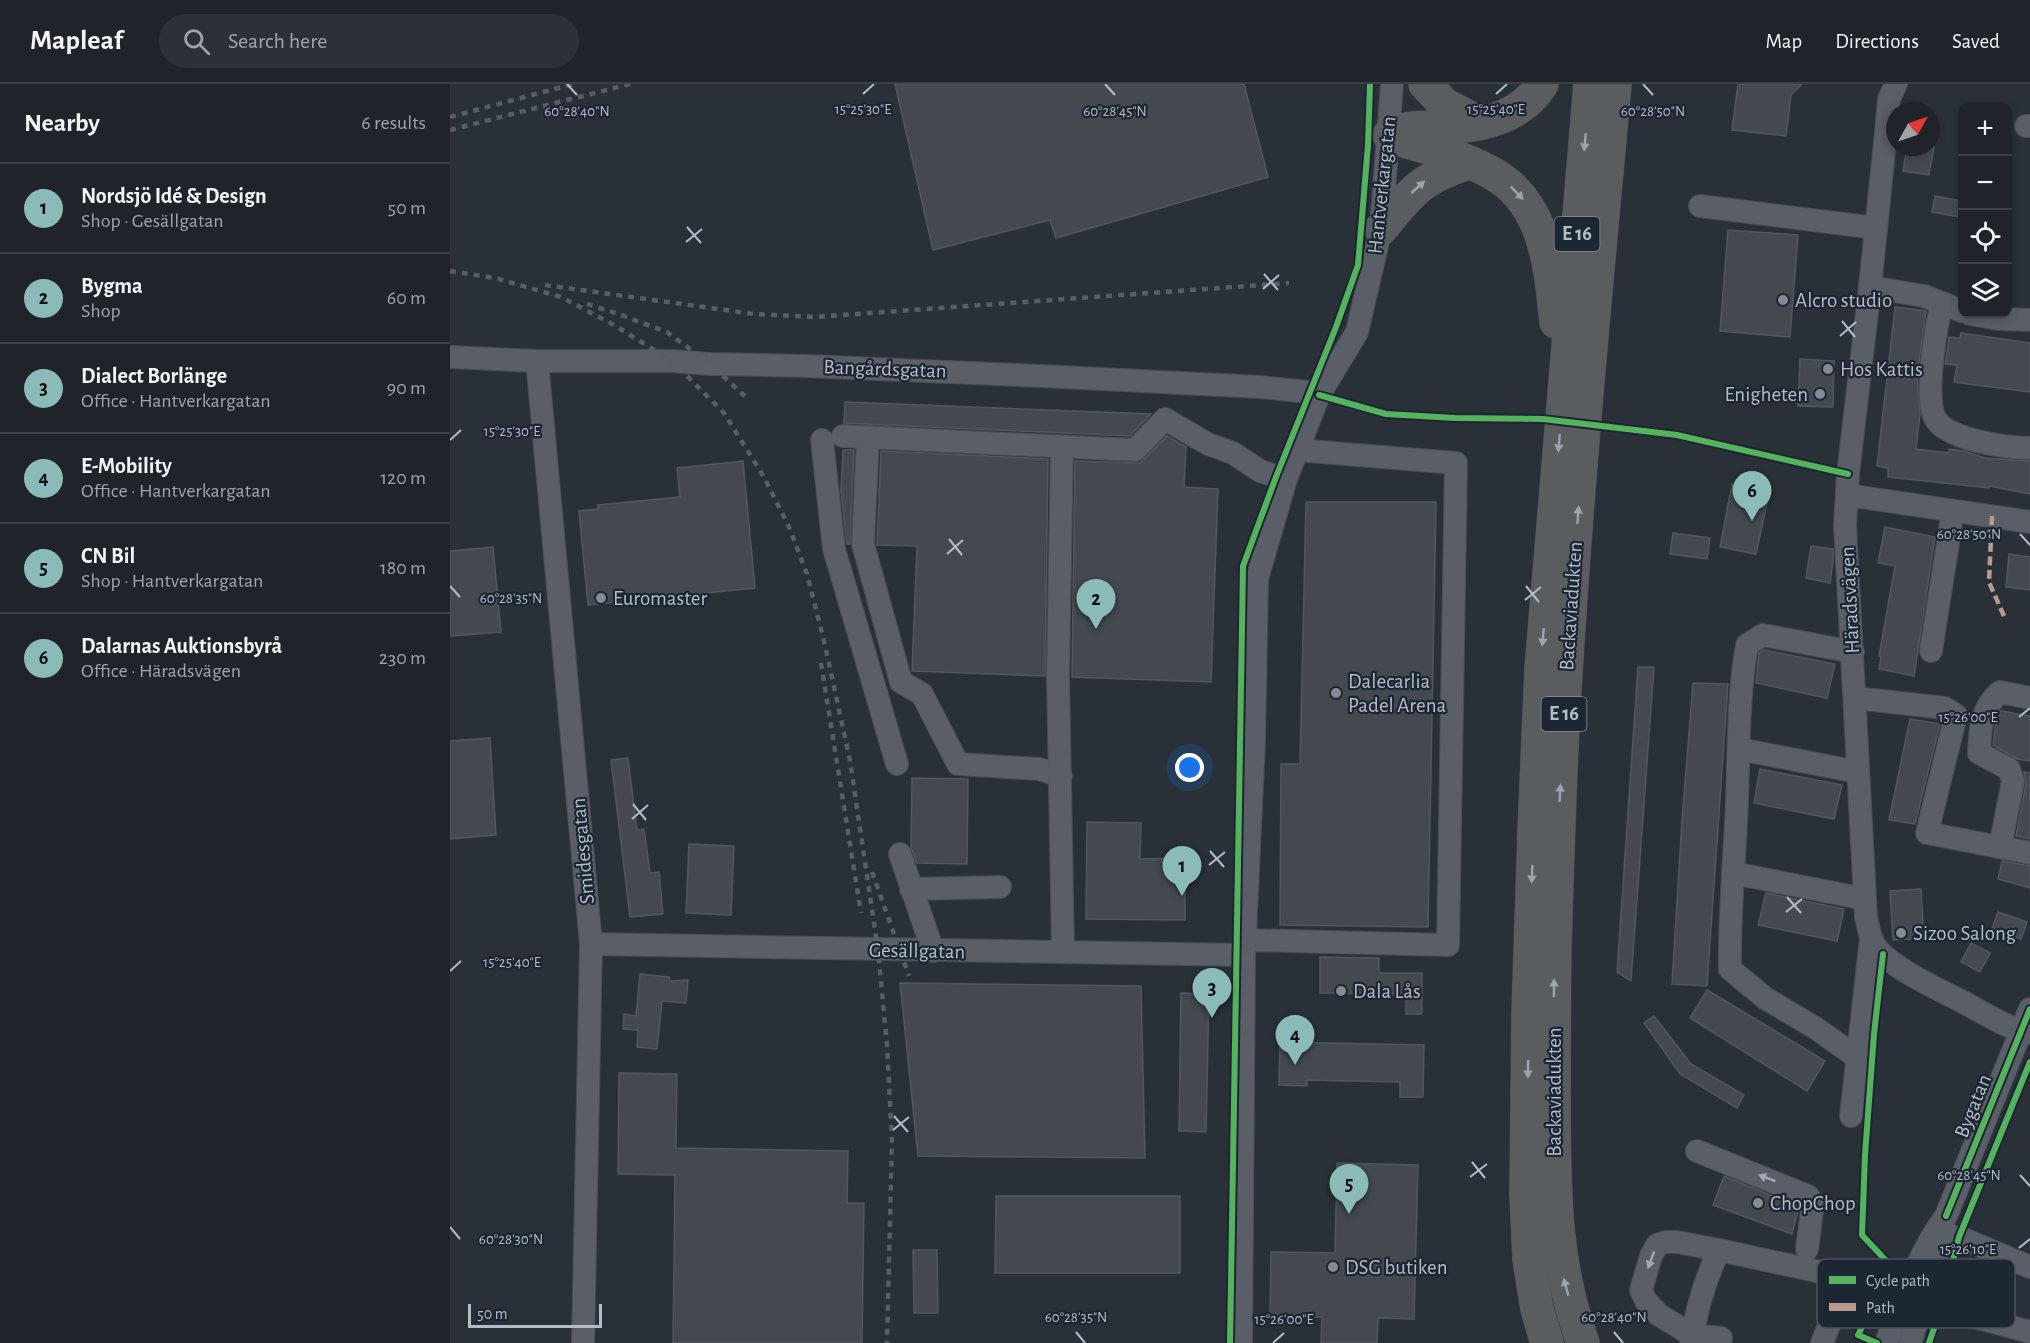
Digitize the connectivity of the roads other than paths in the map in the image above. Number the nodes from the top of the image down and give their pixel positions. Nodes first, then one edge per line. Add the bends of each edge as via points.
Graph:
1 (1392, 84) edge
2 (1425, 84) edge
3 (1542, 84) edge
4 (1590, 84) edge
5 (1615, 84) edge
6 (1896, 84) edge
7 (1480, 123) junction
8 (1389, 135) junction
9 (1468, 163) junction
10 (1700, 206) dead end
11 (1876, 228) junction
12 (1381, 229) junction
13 (1870, 287) junction
14 (1952, 307) edge
15 (1989, 318) edge
16 (2030, 320) edge
17 (450, 357) edge
18 (537, 361) junction
19 (1564, 384) junction
20 (1318, 395) junction
21 (868, 437) junction
22 (1062, 447) junction
23 (2030, 448) edge
24 (1296, 450) junction
25 (1286, 479) junction
26 (1847, 495) junction
27 (1953, 511) junction
28 (2030, 522) edge
29 (1931, 651) dead end
30 (1853, 652) junction
31 (1855, 698) junction
32 (2030, 698) edge
33 (1739, 749) junction
34 (897, 765) dead end
35 (1858, 772) junction
36 (1061, 776) junction
37 (2000, 847) junction
38 (2030, 853) edge
39 (900, 854) dead end
40 (1733, 873) junction
41 (1000, 887) dead end
42 (911, 889) junction
43 (1865, 899) junction
44 (1871, 938) junction
45 (591, 944) junction
46 (1245, 948) junction
47 (933, 951) junction
48 (1063, 952) junction
49 (2030, 1009) edge
50 (2026, 1032) edge
51 (1858, 1058) junction
52 (1851, 1116) dead end
53 (1696, 1151) dead end
54 (1959, 1237) dead end
55 (1807, 1249) dead end
56 (1719, 1250) junction
57 (1925, 1259) edge
58 (2011, 1259) edge
59 (2015, 1261) edge
60 (2030, 1267) edge
61 (1817, 1271) edge
62 (1828, 1328) edge
63 (1896, 1328) edge
64 (1911, 1328) edge
65 (2015, 1328) edge
66 (2030, 1332) edge
67 (1722, 1338) dead end
68 (1691, 1339) edge
69 (583, 1343) edge
70 (1241, 1343) edge
71 (1547, 1343) edge
72 (1583, 1343) edge
73 (1822, 1343) edge
74 (1886, 1343) edge
75 (1910, 1343) edge

1 - 8 street, Hantverkargatan
2 - 7 highway via 1444,104
3 - 7 highway via 1516,111
4 -> 19 highway, Backaviadukten / E 16
72 -> 5 highway, Backaviadukten / E 16 via 1563,1278 1555,1199 1558,838 1566,673
6 - 11 street, Häradsvägen via 1889,99
7 - 8 highway via 1407,129
8 - 9 highway
8 - 12 street, Hantverkargatan
12 -> 9 highway via 1426,180
9 -> 19 highway via 1489,171 1522,198 1541,232
10 - 11 street
11 - 13 street, Häradsvägen
12 - 20 street, Hantverkargatan via 1357,332
13 - 14 street via 1924,296
13 - 26 street, Häradsvägen
14 - 23 street via 1936,325 1930,393 1935,419 1952,434
15 - 16 street
17 - 18 street, Bangårdsgatan
18 - 20 street, Bangårdsgatan via 672,361 1019,375 1260,387
18 - 45 street, Smidesgatan
19 -> 71 highway, Backaviadukten / E 16 via 1541,669 1528,1014 1529,1259
20 - 24 street, Hantverkargatan
21 - 22 street
21 - 34 street via 832,438 834,549
21 - 36 street via 863,544 901,682 922,694 958,764 1039,769
22 - 25 street via 1135,450 1165,419 1260,471
22 - 36 street via 1058,676
24 - 25 street, Hantverkargatan
24 - 46 street, Gesällgatan via 1456,463 1448,945
25 - 46 street, Hantverkargatan via 1257,579
26 - 27 street
26 - 30 street, Häradsvägen via 1845,525
27 - 28 street
27 - 29 street
30 - 31 street, Häradsvägen
30 - 33 street via 1763,635 1747,645 1741,680
31 - 35 street, Häradsvägen
31 - 37 street via 1945,708 1956,715 1927,833
32 - 37 street via 2000,692 1983,716 1979,753 2009,769 2013,781
33 - 35 street
33 - 40 street
35 - 43 street, Häradsvägen
36 - 48 street
37 - 38 street
39 - 42 street
40 - 43 street
40 - 51 street via 1730,969 1765,998
41 - 42 street
42 - 47 street
43 - 44 street, Häradsvägen
44 - 50 street via 1879,951 1921,981
44 - 51 street, Häradsvägen
45 - 47 street, Gesällgatan
45 - 69 street, Smidesgatan
46 - 48 street, Gesällgatan
46 - 70 street, Hantverkargatan
47 - 48 street, Gesällgatan
49 - 50 street, Bygatan
50 - 57 street, Bygatan via 1946,1216 1932,1234
51 - 52 street, Häradsvägen
55 -> 53 street via 1813,1203 1808,1196
54 - 58 street
56 - 61 street
56 - 68 street via 1696,1312
56 -> 68 street via 1677,1242 1657,1245 1641,1290 1659,1315
59 - 60 street
62 - 73 street
63 - 74 street, Bygatan
64 - 75 street, Bygatan
65 - 66 street
67 - 68 street

